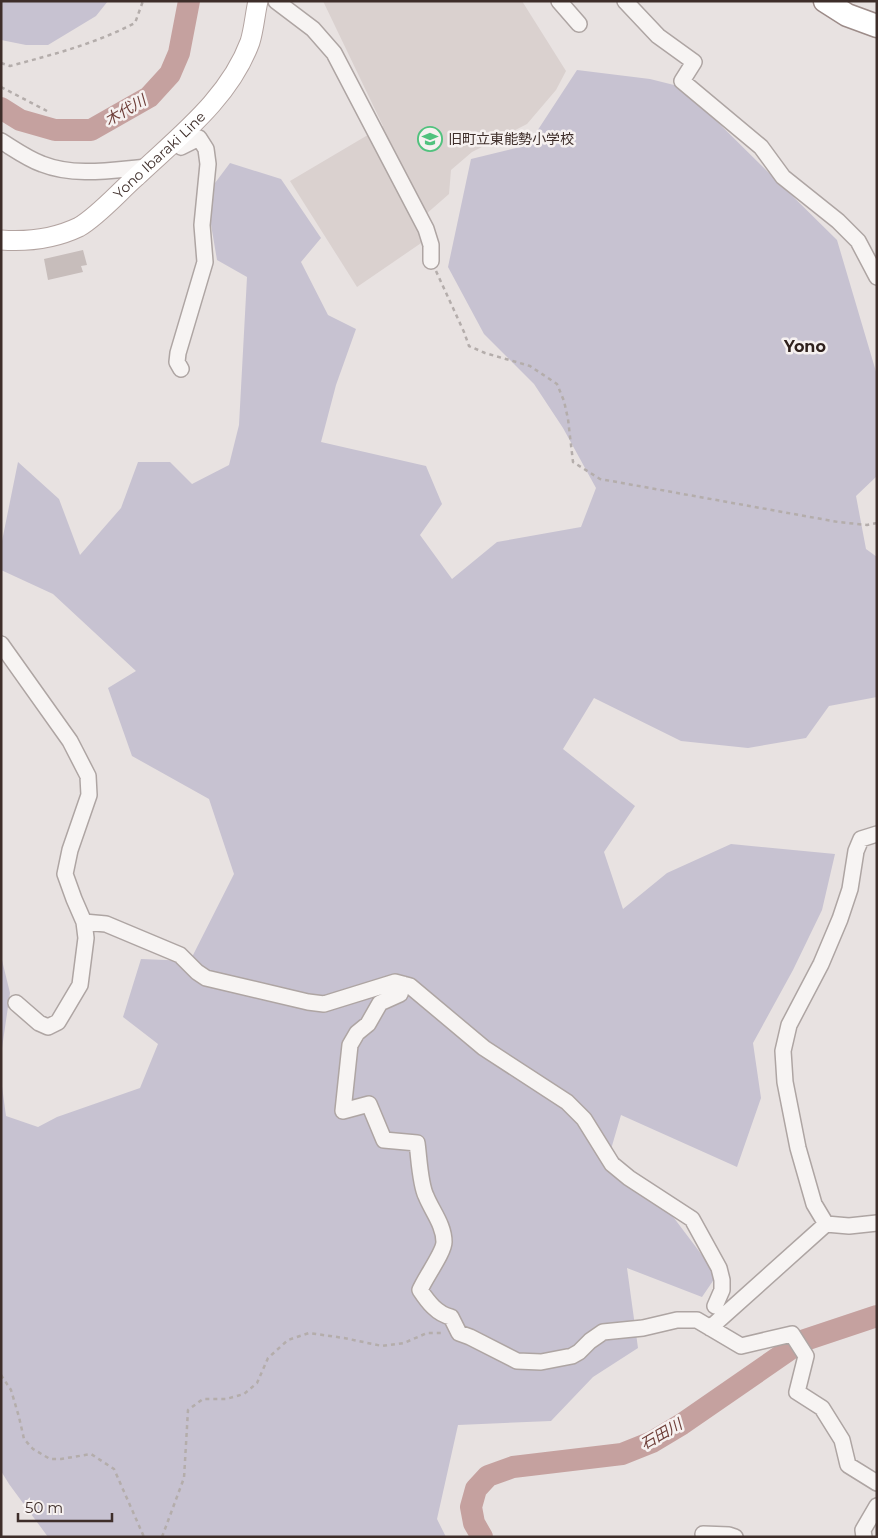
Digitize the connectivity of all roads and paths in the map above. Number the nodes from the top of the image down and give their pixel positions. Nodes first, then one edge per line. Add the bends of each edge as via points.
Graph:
1 (143, 1) edge
2 (258, 1) edge
3 (276, 1) edge
4 (559, 1) edge
5 (625, 1) edge
6 (825, 1) edge
7 (579, 24) dead end
8 (877, 26) edge
9 (1, 63) edge
10 (1, 88) edge
11 (46, 111) dead end
12 (1, 141) edge
13 (175, 141) junction
14 (147, 167) junction
15 (1, 240) edge
16 (431, 261) joint
17 (877, 277) edge
18 (181, 369) dead end
19 (877, 523) edge
20 (1, 644) edge
21 (877, 834) edge
22 (84, 922) junction
23 (403, 984) junction
24 (16, 1003) dead end
25 (877, 1223) edge
26 (826, 1224) junction
27 (715, 1306) dead end
28 (710, 1328) junction
29 (459, 1333) junction
30 (1, 1375) edge
31 (877, 1483) edge
32 (877, 1506) edge
33 (703, 1534) dead end
34 (144, 1537) edge
35 (162, 1537) edge
36 (735, 1537) edge
37 (864, 1537) edge

1 - 9 path via 135,23 113,34 10,66
2 - 13 main road, Yono Ibaraki Line via 250,42 235,72 217,98
3 - 16 street via 313,29 334,53 426,230
4 - 7 street
5 - 17 street via 658,36 694,62 682,81 761,148 784,177 858,241
6 - 8 highway via 848,15
10 - 11 path
12 - 14 street via 41,164 63,170 95,172
13 - 14 main road, Yono Ibaraki Line
13 - 18 street via 181,147 199,138 206,149 208,164 202,224 205,262 178,352 177,362
14 - 15 main road, Yono Ibaraki Line via 80,226 26,242
16 - 19 path via 468,346 530,366 557,384 568,419 573,462 600,478 838,522
20 - 22 street via 70,741 88,776 89,795 70,850 66,874
21 - 26 street via 861,839 840,919 789,1025 783,1051 785,1082 798,1148 814,1204
22 - 23 street via 106,924 180,954 206,978 308,1002 324,1004 395,982
22 - 24 street via 86,938 80,985 58,1022 48,1027 39,1023
23 - 27 street via 410,986 484,1048 567,1102 584,1119 612,1164 692,1219 721,1274 722,1290
23 - 29 street via 400,994 380,1003 368,1024 356,1032 350,1045 343,1111 369,1104 384,1140 417,1143 425,1194 438,1217 444,1243 420,1290 436,1310 451,1317
25 - 26 street
26 - 28 street
28 - 29 street via 697,1320 677,1320 603,1332 572,1356 541,1362 517,1361
28 - 31 street via 741,1346 792,1334 806,1356 796,1392 822,1408 842,1440 848,1465
29 - 35 path via 427,1333 404,1343 382,1346 309,1333 288,1340 268,1358 257,1383 244,1394 226,1399 203,1399 188,1410 184,1478
30 - 34 path via 11,1390 24,1440 33,1450 50,1459 91,1454 114,1469
32 - 37 street via 863,1530
33 - 36 street

